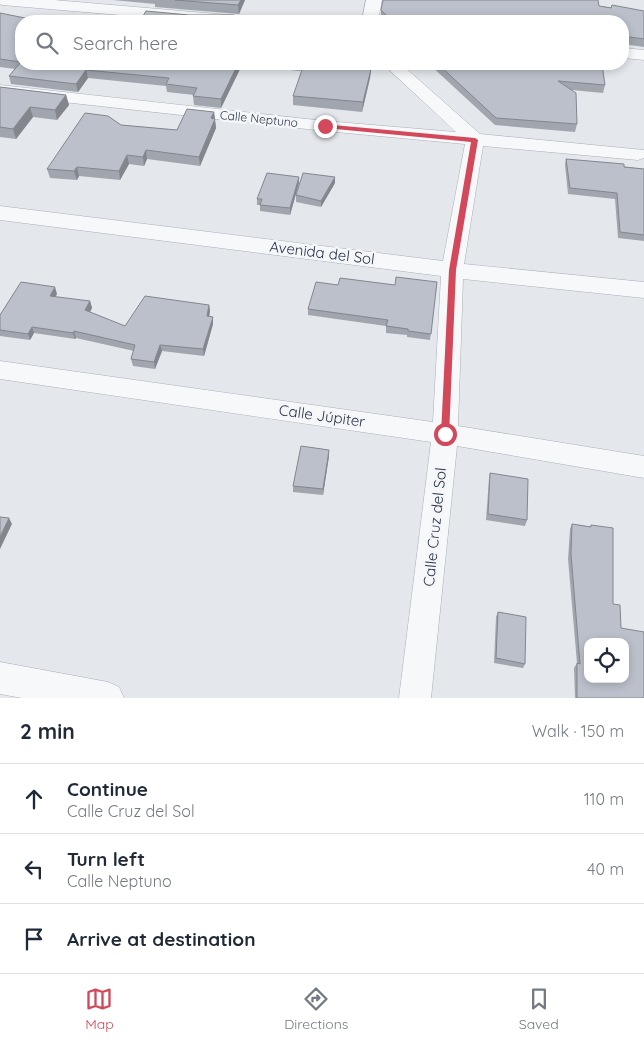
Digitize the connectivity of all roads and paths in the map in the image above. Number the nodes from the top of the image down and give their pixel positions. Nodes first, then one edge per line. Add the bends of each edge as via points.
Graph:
1 (2, 0) edge
2 (374, 0) edge
3 (172, 15) edge
4 (371, 15) edge
5 (629, 54) edge
6 (644, 55) edge
7 (398, 70) edge
8 (0, 90) edge
9 (475, 140) junction
10 (638, 154) dead end
11 (0, 213) edge
12 (452, 270) junction
13 (644, 290) edge
14 (0, 370) edge
15 (445, 434) junction
16 (644, 467) edge
17 (0, 678) edge
18 (108, 698) edge
19 (416, 698) edge

1 - 3 street
2 - 4 street
5 - 6 street
7 - 9 street
8 - 9 street, Calle Neptuno
9 - 10 street, Calle Neptuno
9 - 12 street, Calle Cruz del Sol
11 - 12 street, Avenida del Sol
12 - 13 street, Avenida del Sol
12 - 15 street, Calle Cruz del Sol
14 - 15 street, Calle Júpiter
15 - 16 street, Calle Júpiter
15 - 19 street, Calle Cruz del Sol
17 - 18 street

